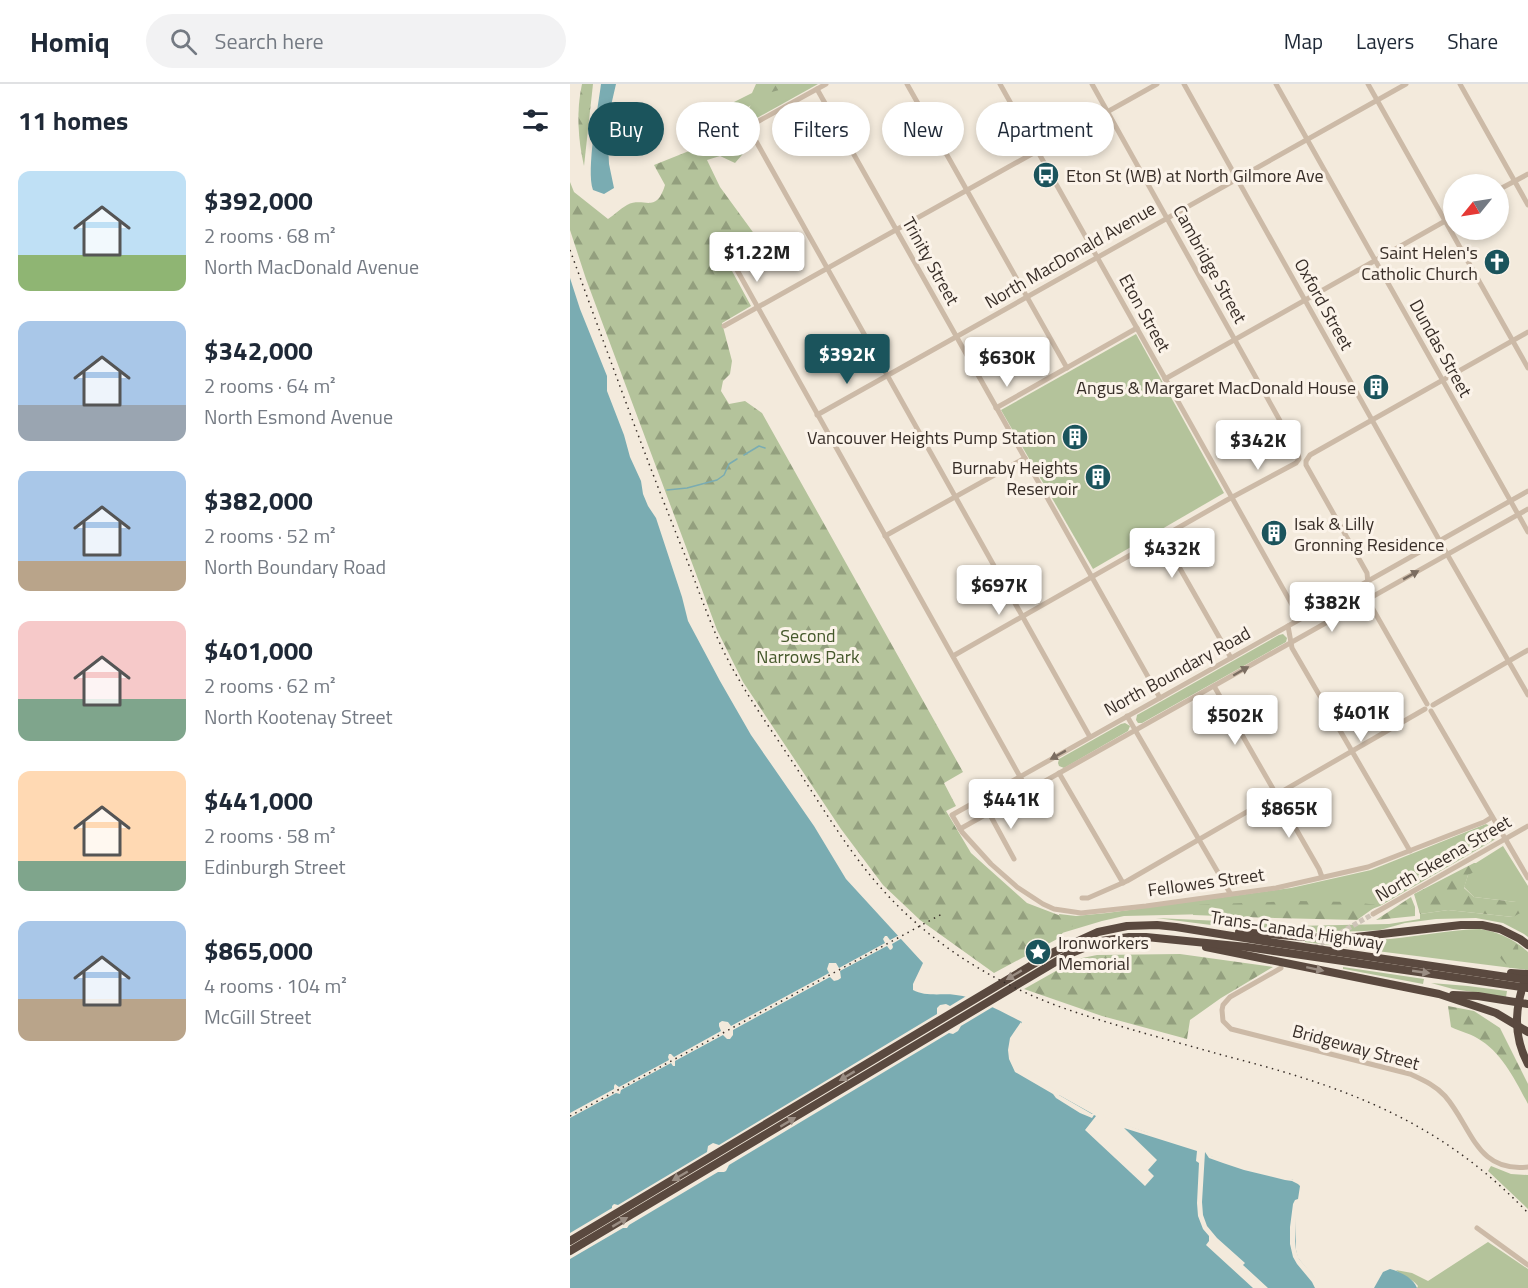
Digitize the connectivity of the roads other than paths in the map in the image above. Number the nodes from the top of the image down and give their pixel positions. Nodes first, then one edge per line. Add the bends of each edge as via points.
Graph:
1 (826, 84) edge
2 (907, 84) edge
3 (1000, 84) edge
4 (1092, 84) edge
5 (1157, 84) edge
6 (1184, 84) edge
7 (1276, 84) edge
8 (1368, 84) edge
9 (1406, 84) edge
10 (1460, 84) edge
11 (817, 89) junction
12 (1377, 100) junction
13 (1010, 102) edge
14 (1102, 102) edge
15 (1114, 108) edge
16 (1114, 125) edge
17 (1307, 140) junction
18 (1028, 156) edge
19 (1040, 156) edge
20 (1528, 174) edge
21 (1237, 179) junction
22 (1515, 181) junction
23 (1509, 184) edge
24 (967, 190) junction
25 (1528, 205) edge
26 (1443, 217) edge
27 (1166, 218) junction
28 (1443, 222) edge
29 (896, 229) junction
30 (1456, 240) edge
31 (1097, 258) junction
32 (1374, 261) junction
33 (826, 268) junction
34 (737, 270) dead end
35 (1027, 297) junction
36 (1305, 300) junction
37 (757, 308) junction
38 (724, 326) dead end
39 (1137, 328) junction
40 (1528, 332) edge
41 (957, 337) junction
42 (1235, 339) junction
43 (1512, 340) junction
44 (1067, 368) junction
45 (1528, 368) edge
46 (887, 376) junction
47 (1165, 379) junction
48 (1442, 380) junction
49 (996, 408) junction
50 (817, 415) junction
51 (1372, 419) junction
52 (1025, 458) junction
53 (1528, 491) edge
54 (955, 496) junction
55 (1232, 498) junction
56 (1510, 501) junction
57 (1528, 509) edge
58 (1518, 514) junction
59 (1528, 532) edge
60 (885, 536) junction
61 (1162, 537) junction
62 (1440, 540) junction
63 (1448, 554) junction
64 (1093, 577) junction
65 (1368, 581) junction
66 (1370, 598) junction
67 (1022, 617) junction
68 (1300, 619) junction
69 (1288, 626) junction
70 (1291, 642) junction
71 (1528, 650) edge
72 (952, 656) junction
73 (1231, 658) junction
74 (1509, 661) junction
75 (1214, 686) junction
76 (1528, 695) edge
77 (1160, 698) junction
78 (1429, 707) junction
79 (1128, 716) junction
80 (1135, 730) junction
81 (1090, 737) junction
82 (1352, 752) junction
83 (1059, 773) junction
84 (1020, 776) junction
85 (1028, 791) junction
86 (1277, 795) junction
87 (988, 813) junction
88 (952, 815) joint
89 (1492, 817) junction
90 (1528, 826) edge
91 (960, 829) junction
92 (1200, 840) junction
93 (1505, 840) junction
94 (1410, 851) junction
95 (1014, 859) dead end
96 (1322, 877) junction
97 (1528, 878) edge
98 (1123, 883) junction
99 (1230, 893) junction
100 (1082, 898) dead end
101 (1372, 915) tunnel mouth
102 (1176, 927) junction
103 (1176, 940) junction
104 (1528, 945) edge
105 (1067, 950) junction
106 (1281, 968) dead end
107 (1528, 977) edge
108 (1512, 979) junction
109 (1528, 988) edge
110 (1440, 994) junction
111 (1528, 1004) edge
112 (1528, 1032) edge
113 (1528, 1064) edge
114 (1528, 1167) edge
115 (1477, 1228) dead end
116 (570, 1241) edge
117 (570, 1251) edge
118 (1528, 1265) edge

1 - 11 street
2 - 24 street
3 - 13 street, Eton Street
4 - 14 street, Cambridge Street
5 - 15 street
6 - 21 street, Oxford Street
7 - 17 street, Dundas Street
8 - 12 street
9 - 12 street, North MacDonald Avenue
10 - 22 street
11 - 29 street, Trinity Street
11 - 33 street via 757,122 752,134
12 - 17 street, North MacDonald Avenue
12 - 26 street
16 - 27 street, Cambridge Street
17 - 21 street, North MacDonald Avenue
17 - 32 street, Dundas Street
18 - 24 street
19 - 31 street, Eton Street
20 - 22 street
21 - 27 street, North MacDonald Avenue
21 - 36 street, Oxford Street
22 - 23 street
22 - 25 street
24 - 29 street
24 - 35 street
27 - 31 street, North MacDonald Avenue
27 - 42 street, Cambridge Street
28 - 32 street
29 - 33 street
29 - 41 street, Trinity Street
30 - 43 street
31 - 35 street, North MacDonald Avenue
31 - 39 street, Eton Street
32 - 36 street
32 - 48 street, Dundas Street
33 - 37 street
33 - 46 street
34 - 37 street
35 - 41 street, North MacDonald Avenue
35 - 44 street
36 - 42 street
36 - 51 street, Oxford Street
37 - 38 street
37 - 50 street
39 - 44 street
39 - 47 street, Eton Street
40 - 43 street
41 - 46 street, North MacDonald Avenue
41 - 49 street, Trinity Street
42 - 47 street
42 - 55 street, Cambridge Street via 1299,459
43 - 45 street
43 - 48 street
44 - 49 street
46 - 50 street, North MacDonald Avenue
46 - 54 street
47 - 55 street, Eton Street
48 - 51 street
48 - 56 street, Dundas Street
49 - 52 street, Trinity Street
50 - 60 street
51 - 62 street, Oxford Street
51 - 65 street via 1306,461
52 - 54 street
52 - 64 street, Trinity Street
53 - 56 street, North Boundary Road
54 - 60 street
54 - 67 street
55 - 61 street
55 - 68 street, Eton Street
56 - 58 street, Dundas Street
56 - 62 street, North Boundary Road
57 - 58 street, North Boundary Road
58 - 59 street, Dundas Street
58 - 63 street, North Boundary Road
60 - 72 street
61 - 64 street
61 - 73 street
62 - 63 street, Oxford Street
62 - 65 street, North Boundary Road
66 -> 63 street, North Boundary Road
63 - 74 street, Oxford Street
64 - 67 street
64 - 77 street, Trinity Street
65 - 66 street
65 - 68 street, North Boundary Road
66 - 70 street, North Boundary Road
66 - 78 street
67 - 72 street
67 - 81 street
68 - 69 street, North Boundary Road
69 - 70 street
69 - 73 street, North Boundary Road
75 -> 70 street, North Boundary Road
70 - 82 street
71 - 74 street
72 - 84 street
73 - 77 street, North Boundary Road
74 - 76 street, Oxford Street
74 - 78 street
75 - 80 street, North Boundary Road
75 - 86 street
77 - 79 street, North Boundary Road
78 - 82 street
78 - 89 street
79 - 80 street
79 - 81 street, North Boundary Road
80 - 83 street, North Boundary Road
80 - 92 street
81 -> 84 street, North Boundary Road
82 - 86 street
82 - 94 street
83 - 85 street, North Boundary Road
83 - 98 street
84 - 85 street
84 - 88 street, North Boundary Road
85 - 87 street, North Boundary Road
86 - 92 street
86 - 96 street
87 - 91 street, North Boundary Road
87 - 95 street
88 - 91 street, Fellowes Street
89 - 93 street
89 - 94 street, Fellowes Street
90 - 93 street, North Skeena Street
91 - 99 street, Fellowes Street via 1017,887 1061,911 1146,906
92 - 98 street
92 - 99 street
93 - 97 street
93 - 101 street, North Skeena Street
94 - 96 street, Fellowes Street via 1368,867
96 - 99 street, Fellowes Street
98 - 100 street
102 - 104 highway via 1338,938 1472,924 1500,928
102 - 105 highway, Trans-Canada Highway via 1113,928
102 - 108 highway, Trans-Canada Highway
103 - 105 highway, Trans-Canada Highway via 1129,937
103 -> 108 highway, Trans-Canada Highway
103 -> 110 highway
105 -> 116 highway via 1052,953
117 -> 105 highway
106 - 114 street, Bridgeway Street via 1230,997 1221,1010 1223,1021 1231,1029 1410,1074 1446,1097 1474,1144 1493,1162
107 - 108 highway, Trans-Canada Highway
107 - 113 highway via 1516,1017
108 - 109 highway, Trans-Canada Highway
110 - 111 highway
110 - 112 highway via 1478,1006
115 - 118 street

